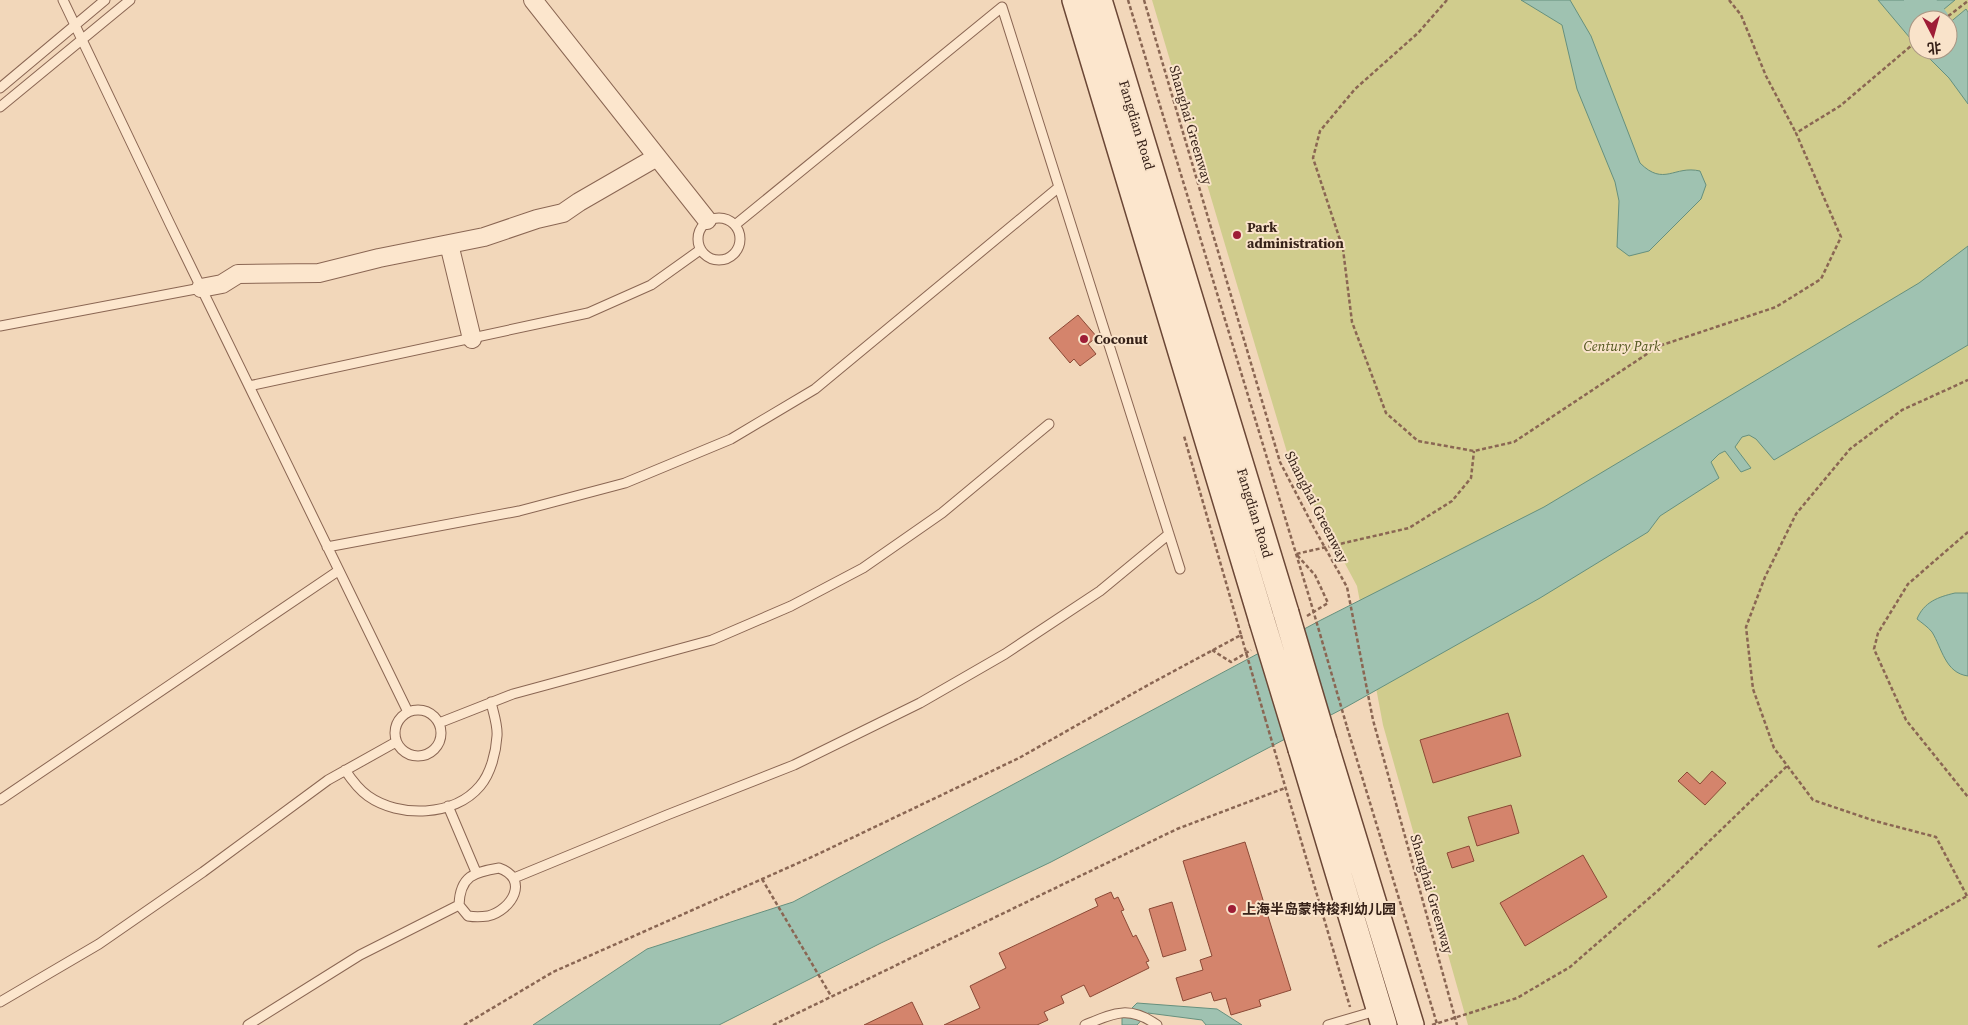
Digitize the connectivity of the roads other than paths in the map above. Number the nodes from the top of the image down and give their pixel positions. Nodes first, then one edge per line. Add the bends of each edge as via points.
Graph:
1 (64, 0) edge
2 (105, 0) edge
3 (130, 0) edge
4 (533, 0) edge
5 (1075, 0) edge
6 (1099, 0) edge
7 (75, 25) junction
8 (83, 40) junction
9 (0, 88) edge
10 (0, 107) edge
11 (657, 157) junction
12 (1059, 186) junction
13 (707, 220) junction
14 (736, 225) junction
15 (449, 244) junction
16 (700, 250) junction
17 (201, 288) junction
18 (0, 326) edge
19 (472, 339) junction
20 (249, 386) junction
21 (1049, 424) dead end
22 (1169, 534) junction
23 (327, 547) junction
24 (1180, 569) dead end
25 (338, 571) junction
26 (491, 702) junction
27 (408, 712) junction
28 (439, 723) junction
29 (396, 742) junction
30 (345, 770) junction
31 (0, 800) edge
32 (448, 806) junction
33 (476, 872) junction
34 (514, 878) junction
35 (459, 905) junction
36 (0, 1002) edge
37 (1381, 1018) edge
38 (248, 1025) edge
39 (1085, 1025) edge
40 (1157, 1025) edge
41 (1328, 1025) edge
42 (1411, 1025) edge

1 - 7 lane
2 - 7 lane
3 - 8 lane
4 - 11 street
5 - 37 main road, Fangdian Road, bridge
6 - 42 main road, Fangdian Road, bridge
7 - 8 lane
7 - 9 lane
8 - 10 lane
8 - 17 lane
11 - 13 street
11 - 15 street via 563,214 537,218 484,237
12 - 14 lane via 1002,7
12 - 22 lane
12 - 23 lane via 814,389 731,439 626,483 519,511
13 - 14 lane via 724,218
13 - 16 lane via 698,234
14 - 16 lane via 740,244 731,257 714,260
15 - 17 street via 319,274 238,274 222,284
15 - 19 street
16 - 19 lane via 651,286 588,313
17 - 18 lane
17 - 20 lane
19 - 20 lane
20 - 23 lane
21 - 26 lane via 942,513 864,568 791,606 712,640
22 - 24 lane
22 - 34 lane via 1100,592 1005,654 920,703 794,766
23 - 25 lane
25 - 27 lane
25 - 31 lane
26 - 28 lane
26 - 32 lane via 498,734 491,767 481,785 468,798
27 - 28 lane via 427,712
27 - 29 lane via 395,725
28 - 29 lane via 441,736 437,748 428,755 407,754
29 - 30 lane
30 - 32 lane via 368,796 391,807 420,812
30 - 36 lane via 99,944
32 - 33 lane
33 - 34 lane via 499,868
33 - 35 lane via 460,893
34 - 35 lane via 515,894 499,911 488,916 468,916
35 - 38 lane via 360,955
37 - 41 lane via 1353,1017
39 - 40 lane via 1114,1013 1131,1012

